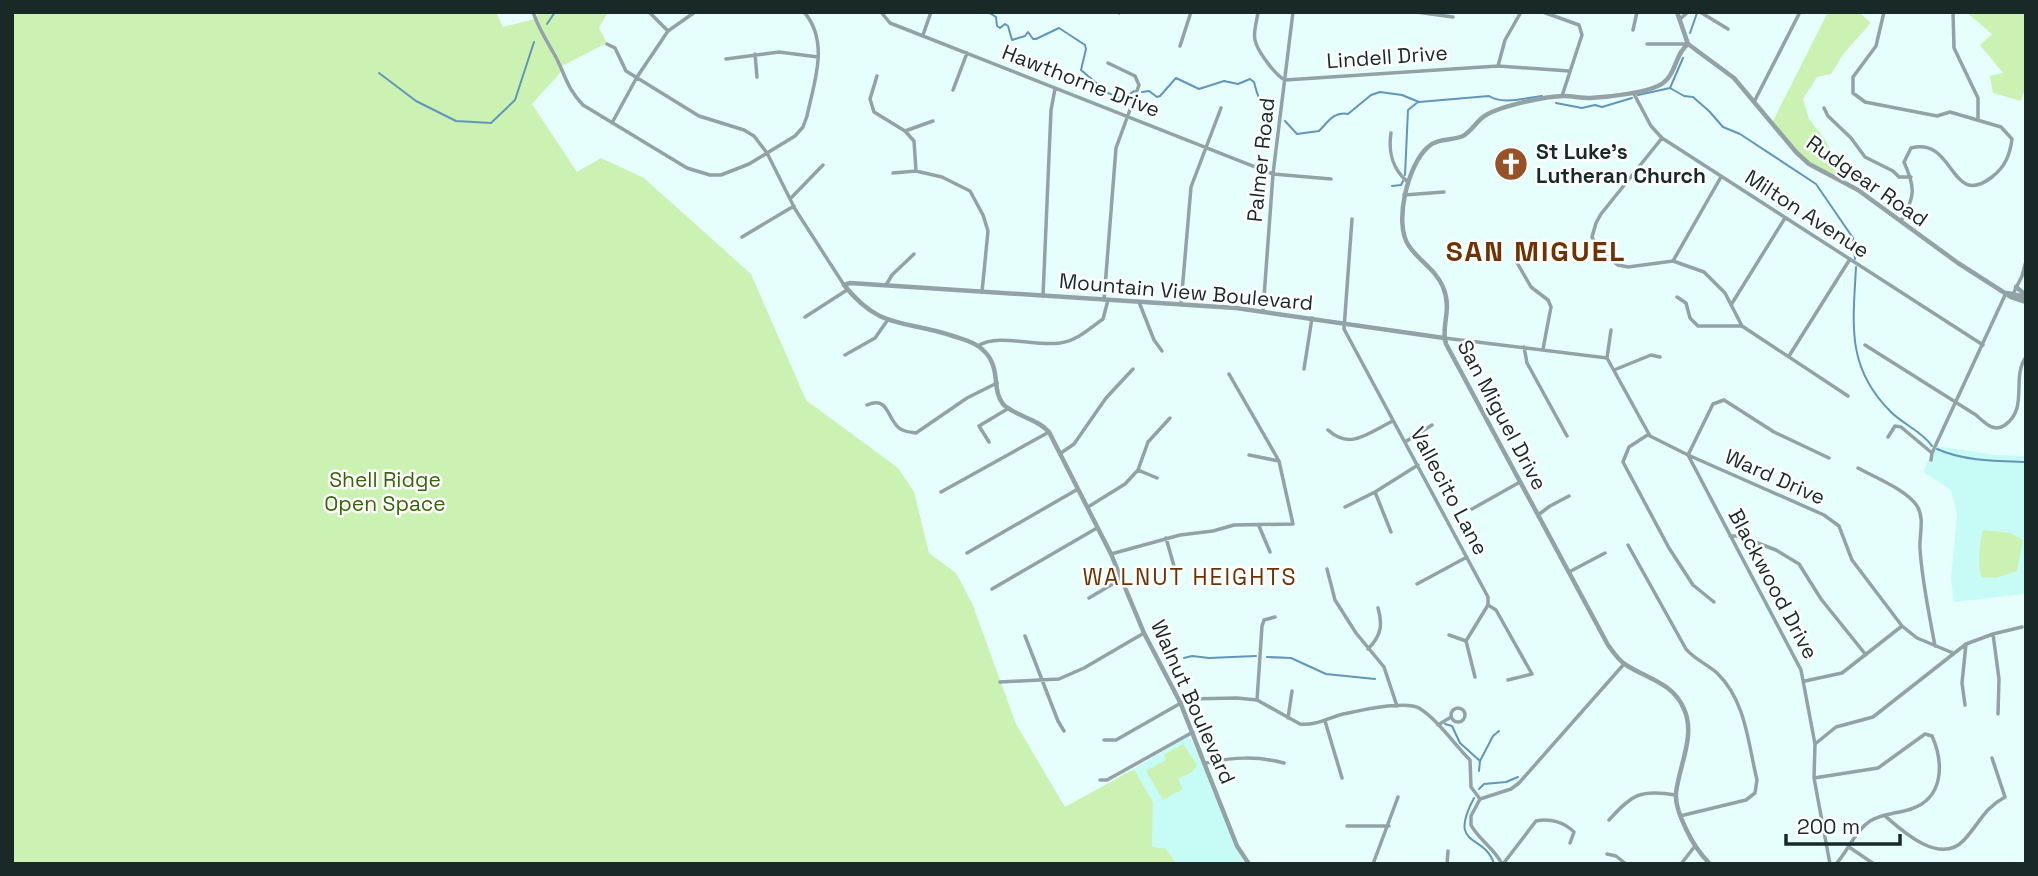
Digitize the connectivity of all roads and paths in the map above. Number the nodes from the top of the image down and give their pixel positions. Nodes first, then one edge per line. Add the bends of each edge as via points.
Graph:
1 (533, 12) edge
2 (649, 12) edge
3 (695, 12) edge
4 (804, 12) edge
5 (881, 12) edge
6 (931, 12) edge
7 (1191, 12) edge
8 (1258, 12) edge
9 (1293, 12) edge
10 (1416, 12) edge
11 (1521, 12) edge
12 (1543, 12) edge
13 (1637, 12) edge
14 (1677, 12) edge
15 (1688, 12) edge
16 (1700, 12) edge
17 (1800, 12) edge
18 (1884, 12) edge
19 (1953, 12) edge
20 (1453, 17) dead end
21 (1680, 19) junction
22 (1728, 29) dead end
23 (1633, 30) dead end
24 (668, 31) junction
25 (923, 35) junction
26 (607, 44) dead end
27 (1647, 44) dead end
28 (1688, 44) junction
29 (1180, 46) dead end
30 (967, 53) junction
31 (755, 54) junction
32 (818, 57) junction
33 (726, 59) dead end
34 (1108, 64) dead end
35 (1497, 66) junction
36 (1569, 71) junction
37 (877, 76) dead end
38 (637, 77) junction
39 (757, 77) dead end
40 (1285, 80) junction
41 (1055, 89) junction
42 (953, 90) dead end
43 (1633, 92) junction
44 (1562, 96) junction
45 (1754, 102) junction
46 (1221, 108) dead end
47 (1825, 108) dead end
48 (1128, 115) junction
49 (1978, 120) junction
50 (933, 121) dead end
51 (612, 123) junction
52 (905, 131) junction
53 (1391, 133) dead end
54 (1661, 138) junction
55 (1205, 147) junction
56 (766, 153) junction
57 (823, 165) dead end
58 (916, 171) junction
59 (893, 173) dead end
60 (1273, 174) junction
61 (1721, 177) junction
62 (1911, 177) junction
63 (1331, 179) dead end
64 (1408, 182) junction
65 (1444, 192) dead end
66 (1404, 195) junction
67 (790, 199) junction
68 (794, 206) junction
69 (1785, 218) junction
70 (1352, 219) dead end
71 (1901, 221) junction
72 (742, 237) dead end
73 (914, 254) dead end
74 (1850, 259) junction
75 (1516, 261) dead end
76 (1673, 261) junction
77 (2026, 261) edge
78 (886, 285) junction
79 (2016, 287) junction
80 (845, 288) junction
81 (982, 292) junction
82 (2010, 294) junction
83 (1043, 296) junction
84 (1677, 297) dead end
85 (2026, 298) edge
86 (1106, 300) junction
87 (1139, 302) junction
88 (1181, 304) junction
89 (1731, 305) junction
90 (1263, 311) junction
91 (805, 317) dead end
92 (1312, 318) junction
93 (887, 321) junction
94 (1344, 323) junction
95 (1742, 326) junction
96 (1611, 330) dead end
97 (1444, 338) junction
98 (1865, 345) dead end
99 (1983, 345) junction
100 (978, 346) junction
101 (1524, 347) junction
102 (1543, 349) junction
103 (1161, 351) dead end
104 (845, 355) dead end
105 (1789, 356) junction
106 (1660, 357) dead end
107 (2026, 357) edge
108 (1607, 358) junction
109 (1133, 369) dead end
110 (1304, 369) dead end
111 (1614, 370) junction
112 (1229, 374) dead end
113 (997, 383) junction
114 (1848, 396) dead end
115 (1955, 402) junction
116 (867, 405) dead end
117 (1009, 408) junction
118 (1170, 418) dead end
119 (1393, 421) junction
120 (1432, 425) dead end
121 (1328, 430) dead end
122 (1049, 432) junction
123 (1649, 434) junction
124 (1567, 436) dead end
125 (1888, 437) dead end
126 (989, 442) dead end
127 (1405, 442) junction
128 (1061, 453) junction
129 (1932, 453) junction
130 (1249, 455) dead end
131 (1688, 455) junction
132 (1829, 458) dead end
133 (1931, 460) dead end
134 (1279, 461) junction
135 (1418, 465) junction
136 (1857, 468) dead end
137 (1138, 470) junction
138 (1157, 478) dead end
139 (1520, 482) junction
140 (1077, 488) junction
141 (941, 492) dead end
142 (1375, 492) junction
143 (1569, 496) dead end
144 (1088, 507) junction
145 (1345, 507) dead end
146 (1472, 509) dead end
147 (1538, 515) junction
148 (1259, 526) junction
149 (1097, 528) junction
150 (1391, 532) dead end
151 (1730, 536) junction
152 (1166, 538) junction
153 (1628, 545) dead end
154 (1270, 552) dead end
155 (967, 553) dead end
156 (1605, 553) dead end
157 (1111, 554) junction
158 (1467, 557) junction
159 (1327, 569) dead end
160 (1569, 572) junction
161 (1121, 579) junction
162 (1178, 580) dead end
163 (1417, 584) dead end
164 (992, 589) dead end
165 (1088, 598) dead end
166 (1714, 602) dead end
167 (1488, 605) junction
168 (1378, 608) dead end
169 (1275, 617) dead end
170 (1902, 625) junction
171 (2022, 627) dead end
172 (1144, 634) junction
173 (1993, 634) junction
174 (1449, 635) dead end
175 (1025, 636) dead end
176 (1466, 641) junction
177 (1966, 644) junction
178 (1935, 646) junction
179 (1368, 649) junction
180 (1953, 653) junction
181 (1866, 655) junction
182 (1623, 664) junction
183 (1475, 677) dead end
184 (1042, 680) junction
185 (1508, 680) dead end
186 (1805, 681) junction
187 (1000, 682) dead end
188 (1292, 691) dead end
189 (1258, 700) junction
190 (1180, 702) junction
191 (1965, 705) dead end
192 (1397, 706) junction
193 (1998, 714) dead end
194 (1451, 717) dead end
195 (1288, 718) junction
196 (1325, 721) junction
197 (1438, 726) junction
198 (1064, 731) dead end
199 (1193, 732) junction
200 (1104, 740) dead end
201 (1815, 744) junction
202 (1992, 758) dead end
203 (1206, 763) junction
204 (1284, 763) dead end
205 (1342, 778) dead end
206 (1814, 778) junction
207 (1100, 780) dead end
208 (1676, 795) junction
209 (1398, 797) dead end
210 (1480, 799) junction
211 (1884, 815) junction
212 (1680, 816) junction
213 (1609, 820) dead end
214 (1347, 826) dead end
215 (1389, 826) junction
216 (1570, 843) dead end
217 (1695, 846) junction
218 (1849, 847) junction
219 (1448, 851) dead end
220 (1607, 854) dead end
221 (1249, 864) edge
222 (1373, 864) edge
223 (1447, 864) edge
224 (1502, 864) edge
225 (1626, 864) edge
226 (1681, 864) edge
227 (1710, 864) edge
228 (1830, 864) edge
229 (1836, 864) edge
230 (1874, 864) edge

1 - 51 street via 572,93
2 - 24 street
3 - 24 street
4 - 32 street via 816,30
5 - 25 street, Hawthorne Drive via 890,23
6 - 25 street
7 - 29 street
8 - 40 street via 1256,46
9 - 40 street, Palmer Road
10 - 20 street
11 - 35 street
12 - 36 street via 1579,25 1583,35
13 - 23 street
14 - 21 street
15 - 21 street
16 - 22 street
17 - 45 street
18 - 49 street via 1876,46 1853,77 1853,93 1865,102
19 - 49 street via 1954,48 1978,98
21 - 28 street
24 - 38 street
25 - 30 street, Hawthorne Drive
26 - 38 street via 615,48 626,71
27 - 28 street
28 - 43 street, San Miguel Drive via 1667,80
28 - 45 street, Rudgear Road via 1734,78
30 - 41 street, Hawthorne Drive
30 - 42 street
31 - 32 street
31 - 33 street
31 - 39 street
32 - 56 street via 803,127
34 - 48 street via 1138,80
35 - 36 street, Lindell Drive
35 - 40 street, Lindell Drive
36 - 44 street
37 - 52 street via 870,99 874,112
38 - 51 street
38 - 56 street via 699,116 744,130
40 - 60 street, Palmer Road
41 - 48 street, Hawthorne Drive
41 - 83 street
43 - 44 street, San Miguel Drive
43 - 54 street, Milton Avenue
44 - 64 street, San Miguel Drive via 1501,108 1463,136 1430,145
45 - 71 street, Rudgear Road via 1810,164
46 - 55 street
47 - 62 street via 1870,161 1899,177
48 - 55 street, Hawthorne Drive
48 - 86 street via 1116,148
49 - 62 street via 2001,127 2012,139 2010,155 1997,173 1983,184 1970,186 1958,180 1938,153 1917,146 1904,162
50 - 52 street
51 - 56 street via 700,173 721,175
52 - 58 street via 914,141
53 - 64 street via 1393,162
54 - 61 street, Milton Avenue
54 - 76 street via 1601,214 1592,237 1618,265
55 - 60 street, Hawthorne Drive
55 - 88 street via 1191,187
56 - 67 street
57 - 67 street
58 - 59 street
58 - 81 street via 970,191 988,231
60 - 63 street, Hawthorne Drive
60 - 90 street, Palmer Road
61 - 69 street, Milton Avenue
61 - 76 street
62 - 71 street via 1913,194
64 - 66 street, San Miguel Drive
65 - 66 street
66 - 97 street, San Miguel Drive via 1406,242 1437,277 1447,299
67 - 68 street
68 - 72 street
68 - 80 street
69 - 74 street, Milton Avenue
69 - 89 street
70 - 94 street
71 - 82 street, Rudgear Road
73 - 78 street
74 - 99 street, Milton Avenue
74 - 105 street
75 - 102 street via 1531,287 1551,307
76 - 89 street via 1713,278
77 - 79 street
78 - 80 street, Mountain View Boulevard via 850,283
78 - 81 street, Mountain View Boulevard
79 - 82 street
79 - 85 street
80 - 91 street
80 - 93 street via 868,311
81 - 83 street, Mountain View Boulevard
82 - 85 street, Rudgear Road
82 - 99 street
83 - 86 street, Mountain View Boulevard
84 - 95 street via 1698,326
86 - 87 street, Mountain View Boulevard
86 - 100 street via 1103,319 1071,341 990,341
87 - 88 street, Mountain View Boulevard
87 - 103 street
88 - 90 street, Mountain View Boulevard
89 - 95 street
90 - 92 street, Mountain View Boulevard
92 - 94 street, Mountain View Boulevard
92 - 110 street
93 - 100 street via 928,328
93 - 104 street via 875,338
94 - 97 street, Mountain View Boulevard
94 - 119 street, Vallecito Lane via 1343,329
95 - 105 street
96 - 108 street
97 - 101 street, Mountain View Boulevard
97 - 139 street, San Miguel Drive
98 - 115 street
99 - 115 street
100 - 113 street via 994,365
101 - 102 street, Mountain View Boulevard
101 - 124 street via 1527,363
102 - 108 street, Mountain View Boulevard
105 - 114 street
106 - 111 street via 1651,355
107 - 115 street via 2019,370 2016,412 2002,427 1990,427
108 - 111 street
109 - 128 street via 1074,444
111 - 123 street
112 - 134 street
113 - 116 street via 916,433 899,428 881,403
113 - 117 street via 1001,400
115 - 129 street
117 - 122 street, Walnut Boulevard
117 - 126 street via 979,426
118 - 137 street via 1148,442
119 - 121 street via 1350,442 1339,440
119 - 127 street, Vallecito Lane
120 - 127 street
122 - 128 street, Walnut Boulevard
122 - 141 street
123 - 131 street
123 - 166 street via 1629,447 1623,462 1693,585
125 - 129 street via 1895,426 1900,427
127 - 135 street, Vallecito Lane
128 - 140 street, Walnut Boulevard
129 - 133 street
130 - 134 street
131 - 132 street via 1713,404 1724,400 1774,432
131 - 151 street, Blackwood Drive
131 - 170 street, Ward Drive via 1825,515 1839,526 1852,560
134 - 148 street via 1293,524
135 - 142 street
135 - 158 street, Vallecito Lane
136 - 178 street via 1918,506 1923,582
137 - 138 street
137 - 144 street via 1125,484
139 - 146 street
139 - 147 street, San Miguel Drive
140 - 144 street, Walnut Boulevard
140 - 155 street
142 - 145 street
142 - 150 street
143 - 147 street
144 - 149 street, Walnut Boulevard
147 - 160 street, San Miguel Drive
148 - 152 street via 1234,525
148 - 154 street
149 - 157 street, Walnut Boulevard
149 - 164 street
151 - 181 street via 1776,550 1799,564
151 - 186 street, Blackwood Drive
152 - 157 street
152 - 162 street
153 - 212 street via 1686,649 1717,673 1740,704 1757,780 1755,793 1746,800
156 - 160 street
157 - 161 street, Walnut Boulevard
158 - 163 street
158 - 167 street, Vallecito Lane
159 - 179 street via 1335,600
160 - 182 street, San Miguel Drive
161 - 165 street
161 - 172 street, Walnut Boulevard
167 - 176 street
167 - 185 street, Vallecito Lane via 1496,610 1532,674
168 - 179 street via 1380,632
169 - 189 street via 1264,620 1262,626
170 - 178 street, Ward Drive
170 - 181 street
171 - 173 street
172 - 184 street via 1084,668
172 - 190 street, Walnut Boulevard
173 - 177 street
173 - 193 street
174 - 176 street
175 - 184 street
176 - 183 street
177 - 180 street
177 - 191 street
178 - 180 street, Ward Drive
179 - 192 street via 1384,667
180 - 201 street via 1873,717 1836,727
181 - 186 street via 1842,673
182 - 208 street, San Miguel Drive via 1674,692 1683,706 1688,734
182 - 210 street via 1519,783
184 - 187 street
184 - 198 street
186 - 201 street, Blackwood Drive
188 - 195 street
189 - 190 street
189 - 195 street
190 - 199 street, Walnut Boulevard
190 - 200 street via 1116,740
192 - 196 street
192 - 197 street via 1419,708
194 - 197 street
195 - 196 street via 1306,725
196 - 205 street
197 - 210 street via 1470,760 1471,787
199 - 203 street, Walnut Boulevard
199 - 207 street
201 - 206 street, Blackwood Drive
202 - 211 street via 2005,797 1983,812 1960,844 1934,849
203 - 204 street via 1251,757
203 - 221 street, Walnut Boulevard via 1237,846
206 - 211 street via 1878,768 1928,734 1941,772 1938,785 1915,808
206 - 228 street, Blackwood Drive
208 - 212 street, San Miguel Drive
208 - 213 street via 1653,791 1638,795
209 - 215 street
210 - 224 street via 1471,825
211 - 218 street via 1864,826
212 - 217 street, San Miguel Drive
214 - 215 street
215 - 222 street
216 - 224 street via 1574,832 1566,826 1547,819 1536,821
217 - 226 street
217 - 227 street, San Miguel Drive
218 - 229 street
218 - 230 street
219 - 223 street
220 - 225 street

